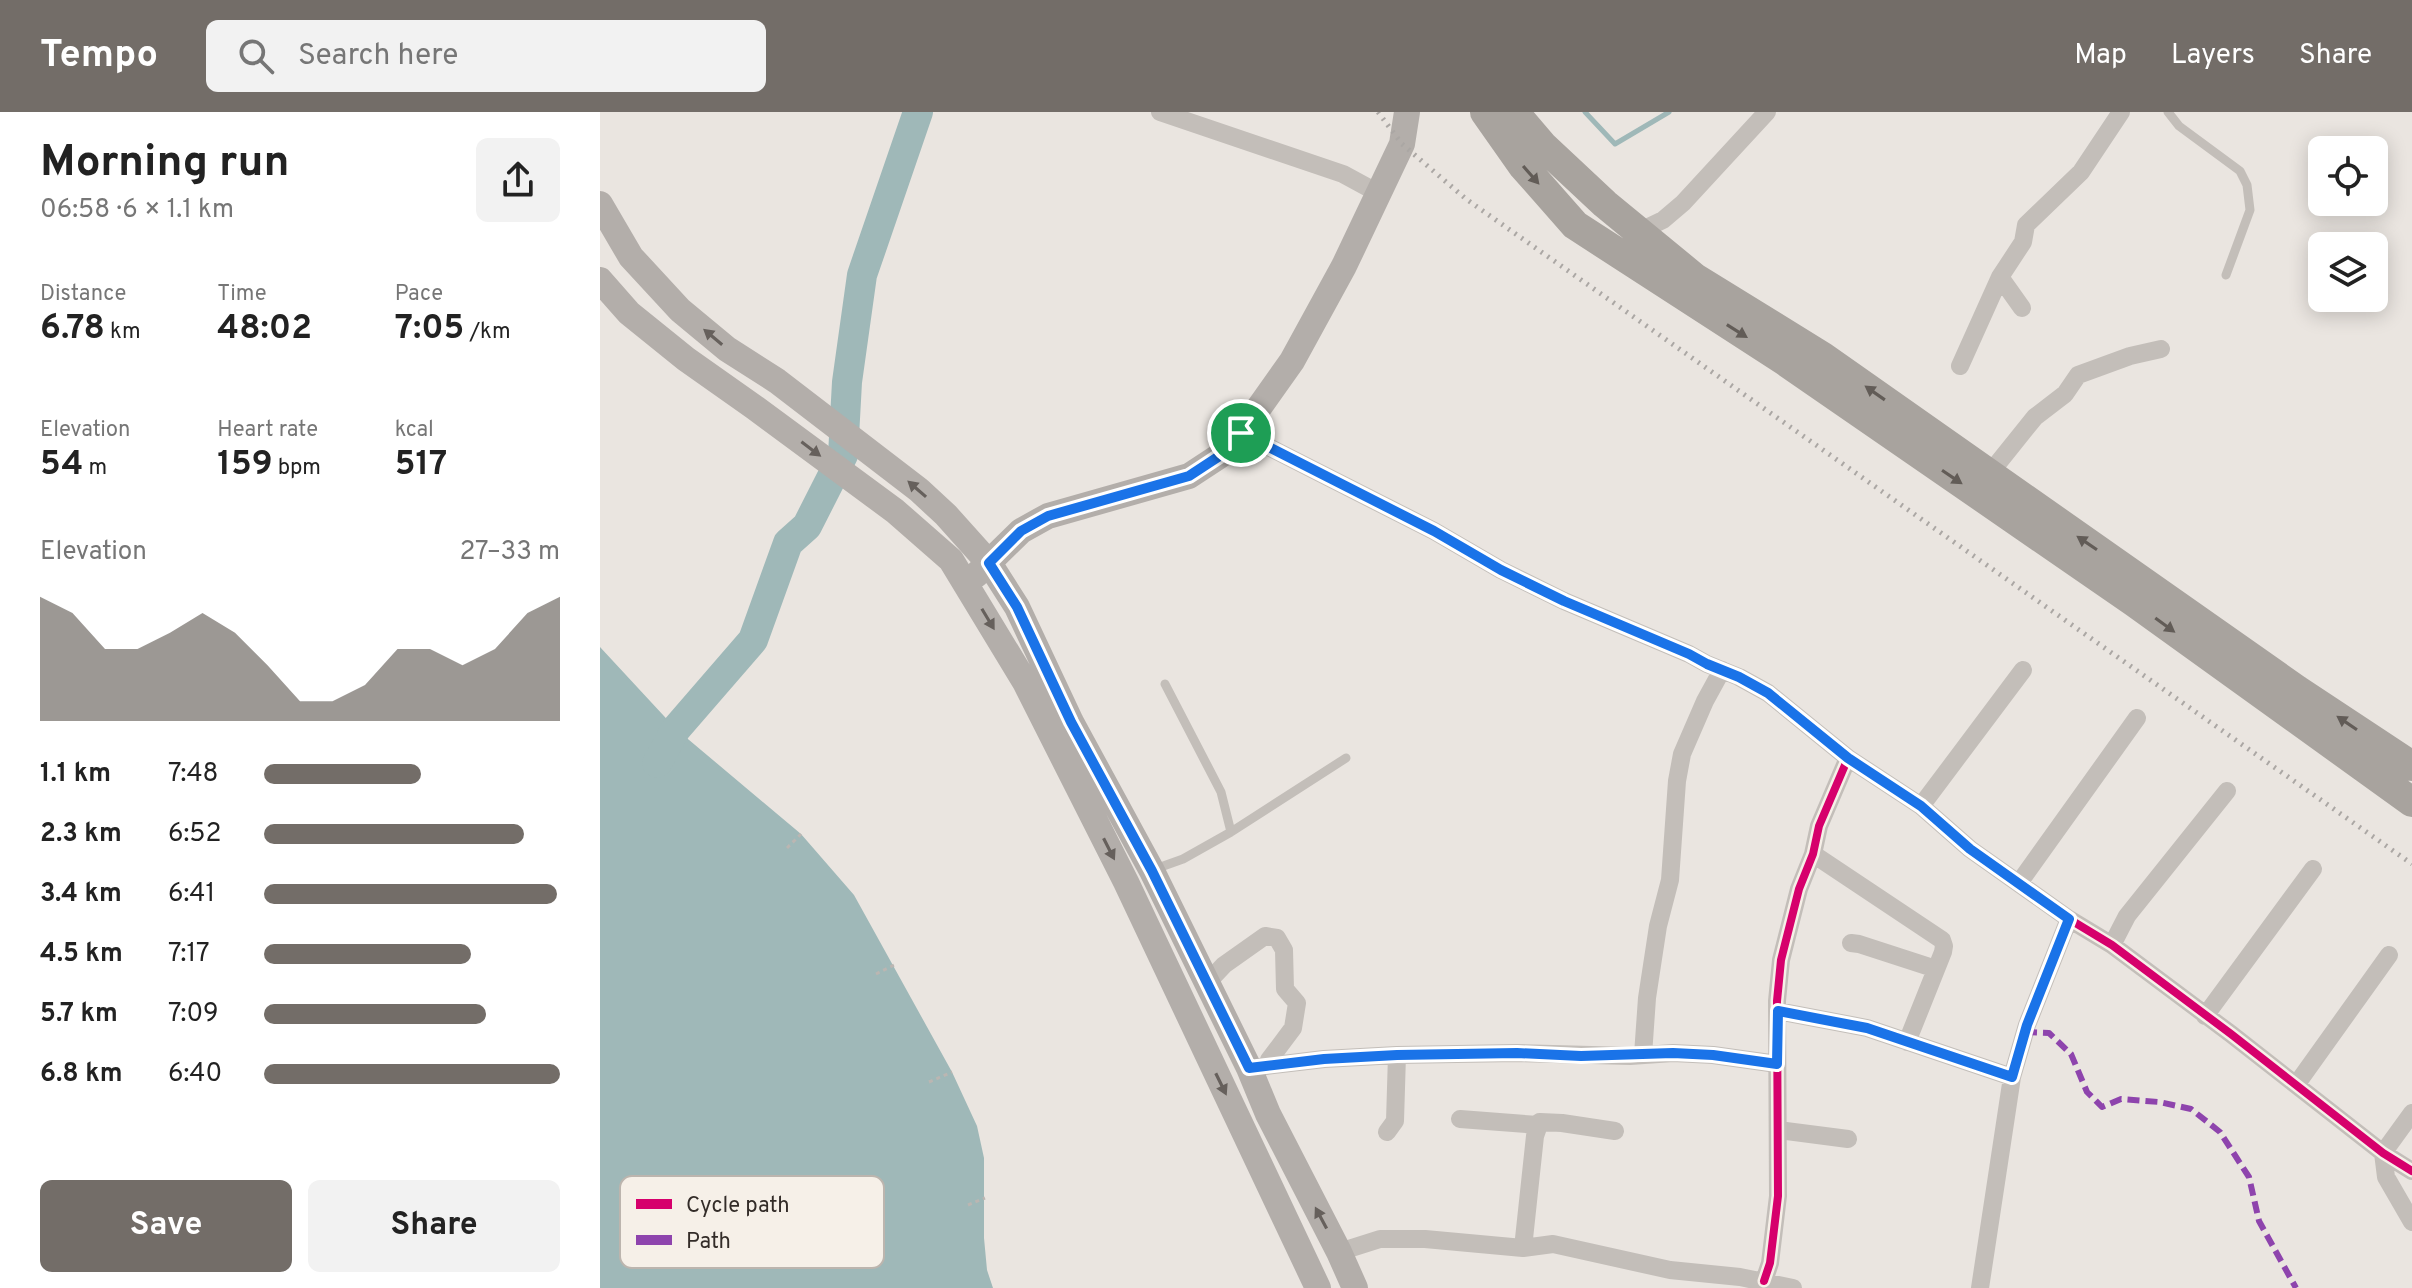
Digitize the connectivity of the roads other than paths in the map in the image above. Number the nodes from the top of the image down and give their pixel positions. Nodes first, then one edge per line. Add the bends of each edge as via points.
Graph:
1 (1160, 112) edge
2 (1407, 112) edge
3 (1485, 112) edge
4 (1514, 112) edge
5 (1767, 112) edge
6 (2121, 112) edge
7 (2168, 112) edge
8 (1378, 193) junction
9 (600, 204) edge
10 (1640, 231) junction
11 (2226, 275) dead end
12 (2000, 277) junction
13 (600, 280) edge
14 (2022, 308) dead end
15 (2161, 349) dead end
16 (1960, 366) dead end
17 (1241, 433) junction
18 (1990, 473) junction
19 (989, 563) junction
20 (967, 584) junction
21 (1722, 670) junction
22 (2023, 670) dead end
23 (1165, 684) dead end
24 (2137, 718) dead end
25 (1346, 758) dead end
26 (1848, 758) junction
27 (2412, 766) edge
28 (2227, 791) dead end
29 (2412, 802) edge
30 (1921, 806) junction
31 (1231, 832) junction
32 (1813, 854) junction
33 (2313, 869) dead end
34 (1152, 871) junction
35 (2019, 883) junction
36 (2069, 919) junction
37 (1851, 943) dead end
38 (2112, 945) junction
39 (2389, 955) dead end
40 (1936, 969) junction
41 (1207, 983) junction
42 (1778, 1011) junction
43 (2205, 1016) junction
44 (1907, 1042) junction
45 (1397, 1055) junction
46 (1643, 1055) junction
47 (1777, 1064) junction
48 (1258, 1067) junction
49 (2012, 1077) junction
50 (2296, 1085) junction
51 (2412, 1113) edge
52 (1460, 1119) dead end
53 (1538, 1125) junction
54 (1778, 1130) junction
55 (1615, 1131) dead end
56 (1387, 1132) dead end
57 (1848, 1139) dead end
58 (2383, 1153) junction
59 (2412, 1171) edge
60 (2412, 1222) edge
61 (1523, 1248) junction
62 (1339, 1252) junction
63 (1668, 1279) edge
64 (1764, 1281) junction
65 (1318, 1288) edge
66 (1355, 1288) edge
67 (1793, 1288) edge
68 (1980, 1288) edge

1 - 8 street via 1343,174
2 - 8 main road via 1402,144
3 -> 29 main road via 1575,225 1785,361
4 - 10 main road via 1543,146
5 - 10 street via 1683,203
6 - 12 street via 2081,172 2026,225 2023,242
7 - 11 lane via 2240,171 2247,185 2250,210
8 - 17 main road via 1292,361
19 -> 9 main road via 946,515 886,464 680,310 631,257
18 -> 10 main road via 1823,357 1712,290
12 - 14 street
12 - 16 street
13 -> 20 main road via 629,313 686,359 895,511 951,560
15 - 18 street via 2078,375
17 - 19 main road via 1221,455 1189,476 1048,516 1021,531
17 - 21 street via 1501,570
27 -> 18 main road
19 - 20 main road
19 - 34 main road via 1017,607 1071,722
20 -> 65 main road via 1025,682 1126,882
21 - 26 street via 1768,693
21 - 46 street via 1682,754 1670,880 1658,926
22 - 30 street
23 - 31 lane via 1221,792
24 - 35 street
25 - 31 lane
26 - 30 street
26 - 32 street
28 - 38 street via 2127,916
30 - 35 street
31 - 34 lane
32 - 40 street via 1942,940
32 - 42 street via 1781,960
33 - 43 street
34 - 41 main road
35 - 36 street
36 - 38 street
36 - 49 street
37 - 40 street
38 - 43 street
39 - 50 street
40 - 44 street
41 - 48 main road
41 - 48 street via 1265,936 1277,938 1284,950 1285,989 1297,1003 1293,1028
42 - 44 street via 1867,1028
42 - 47 street
43 - 50 street
44 - 49 street
45 - 46 street
45 - 48 street
45 - 56 street via 1395,1121
46 - 47 street via 1713,1055
47 - 54 street
62 -> 48 main road via 1268,1114
49 - 68 street
50 - 58 street
51 - 58 street
52 - 53 street
53 - 55 street
53 - 61 street
54 - 57 street
54 - 64 street via 1778,1196
58 - 59 street
58 - 60 street via 2386,1177
61 - 62 street via 1380,1239
61 - 63 street via 1553,1244
62 - 66 main road
63 - 64 street
64 - 67 street

